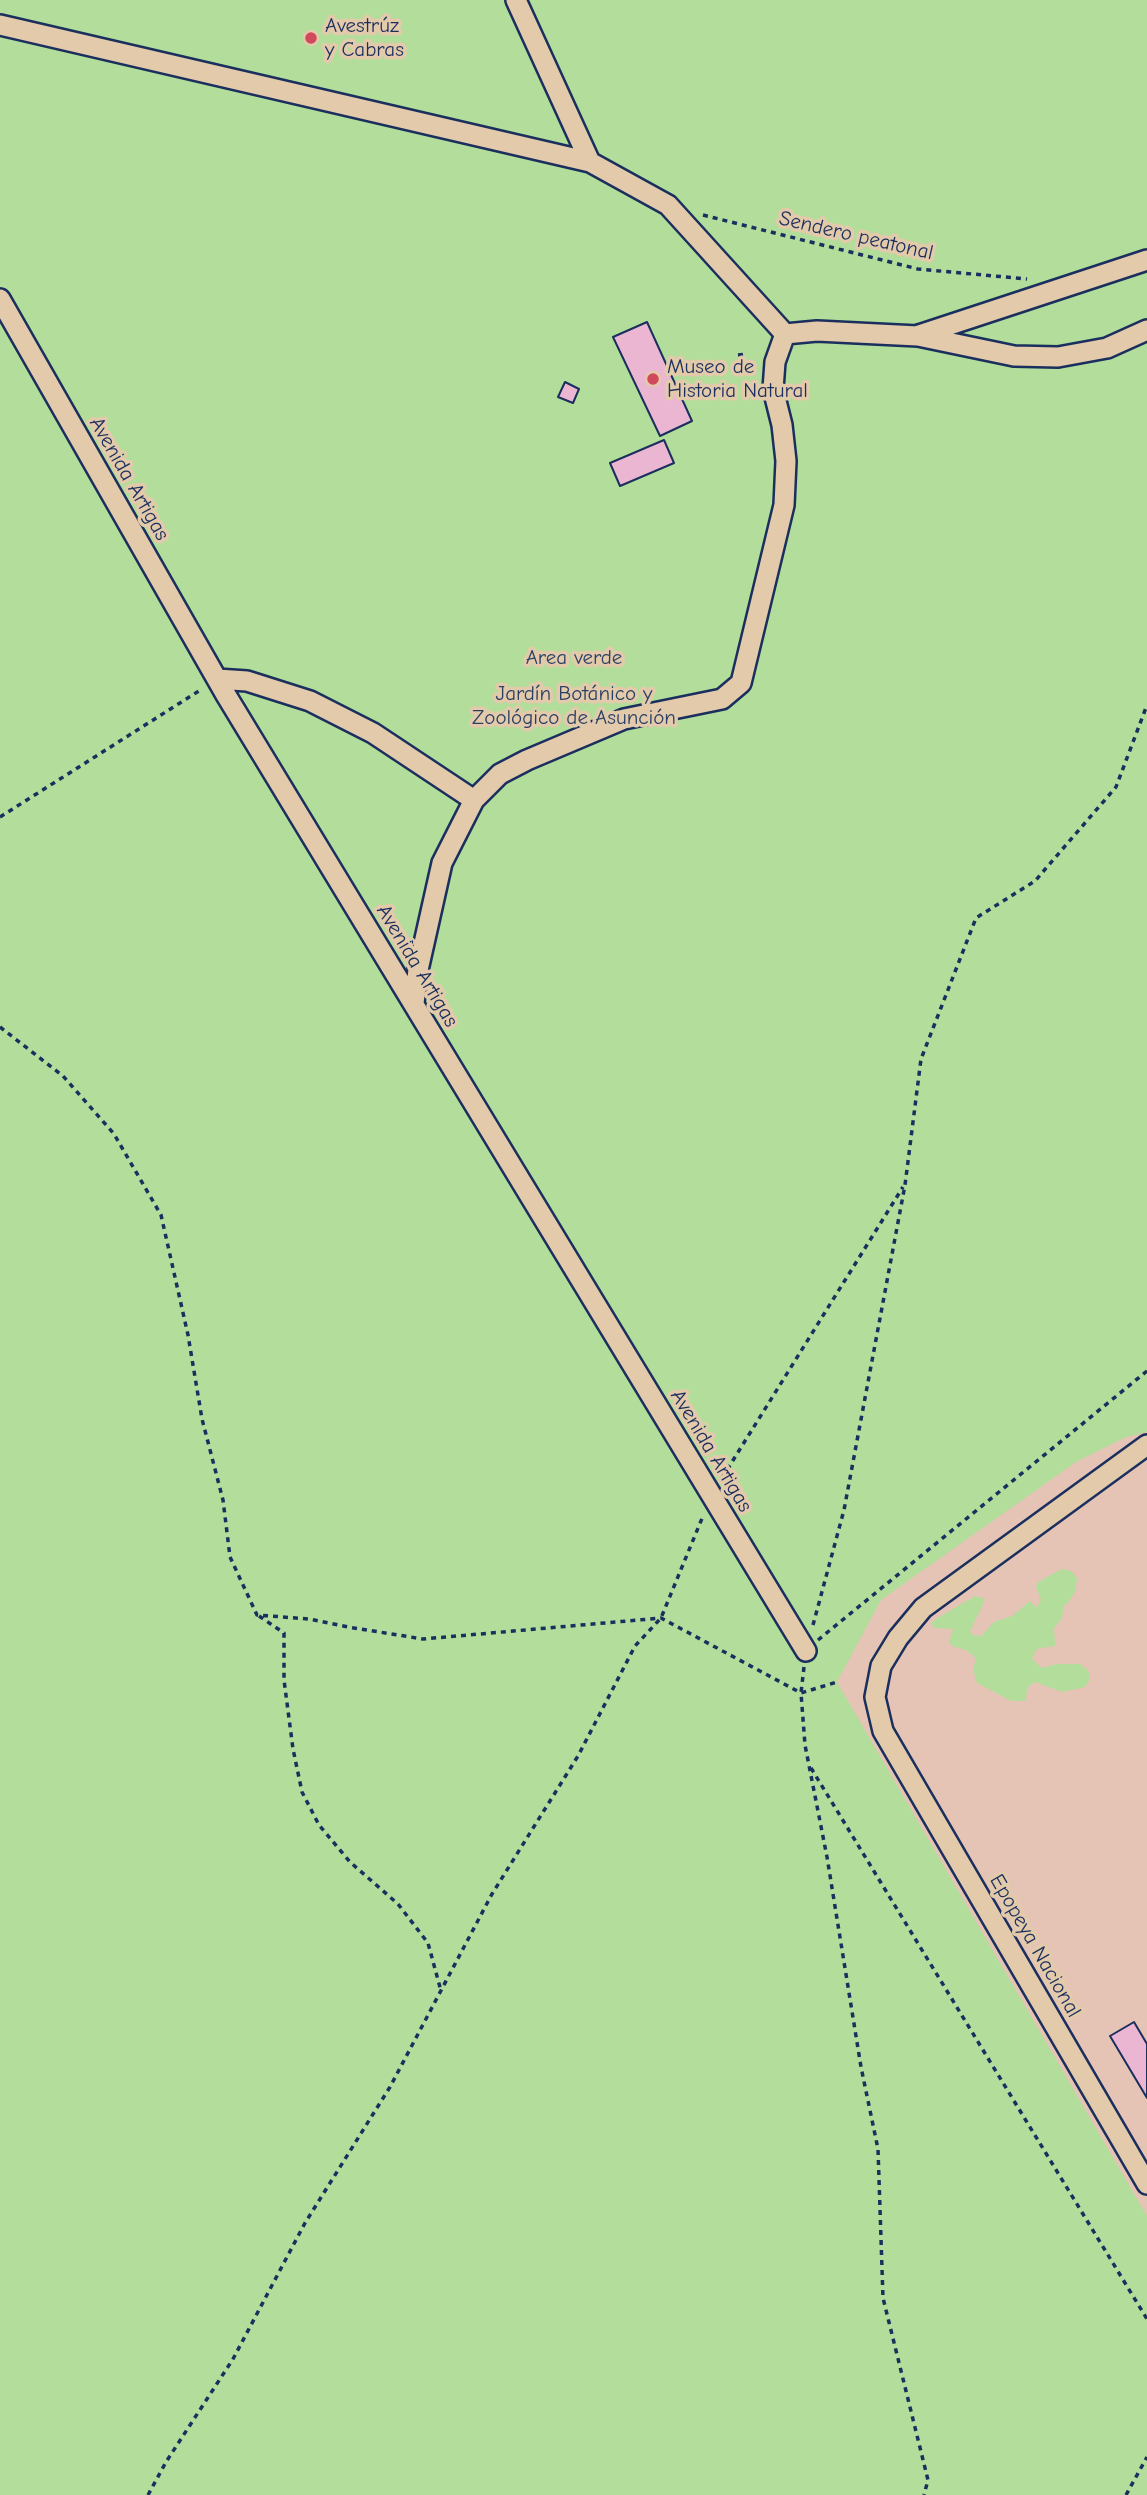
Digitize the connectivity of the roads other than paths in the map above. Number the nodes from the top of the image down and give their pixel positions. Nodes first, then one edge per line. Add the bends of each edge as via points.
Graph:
1 (516, 0) edge
2 (0, 25) edge
3 (590, 162) junction
4 (1147, 260) edge
5 (0, 299) edge
6 (1147, 330) edge
7 (785, 334) junction
8 (918, 335) junction
9 (217, 679) junction
10 (474, 800) junction
11 (414, 1003) junction
12 (1147, 1445) edge
13 (806, 1651) road end
14 (1147, 2184) edge

1 - 3 street
2 - 3 street
3 - 7 street via 668,205
4 - 8 street
5 - 9 street, Avenida Artigas
6 - 8 street via 1107,348 1058,357 1014,356
7 - 8 street
7 - 10 street via 775,362 773,389 786,461 784,505 741,683 722,699 624,719 527,760 500,774
9 - 10 street via 247,681 310,701 373,733
9 - 11 street, Avenida Artigas
10 - 11 street via 442,863
11 - 13 street, Avenida Artigas
12 - 14 street, Epopeya Nacional via 923,1608 881,1666 875,1697 883,1731

